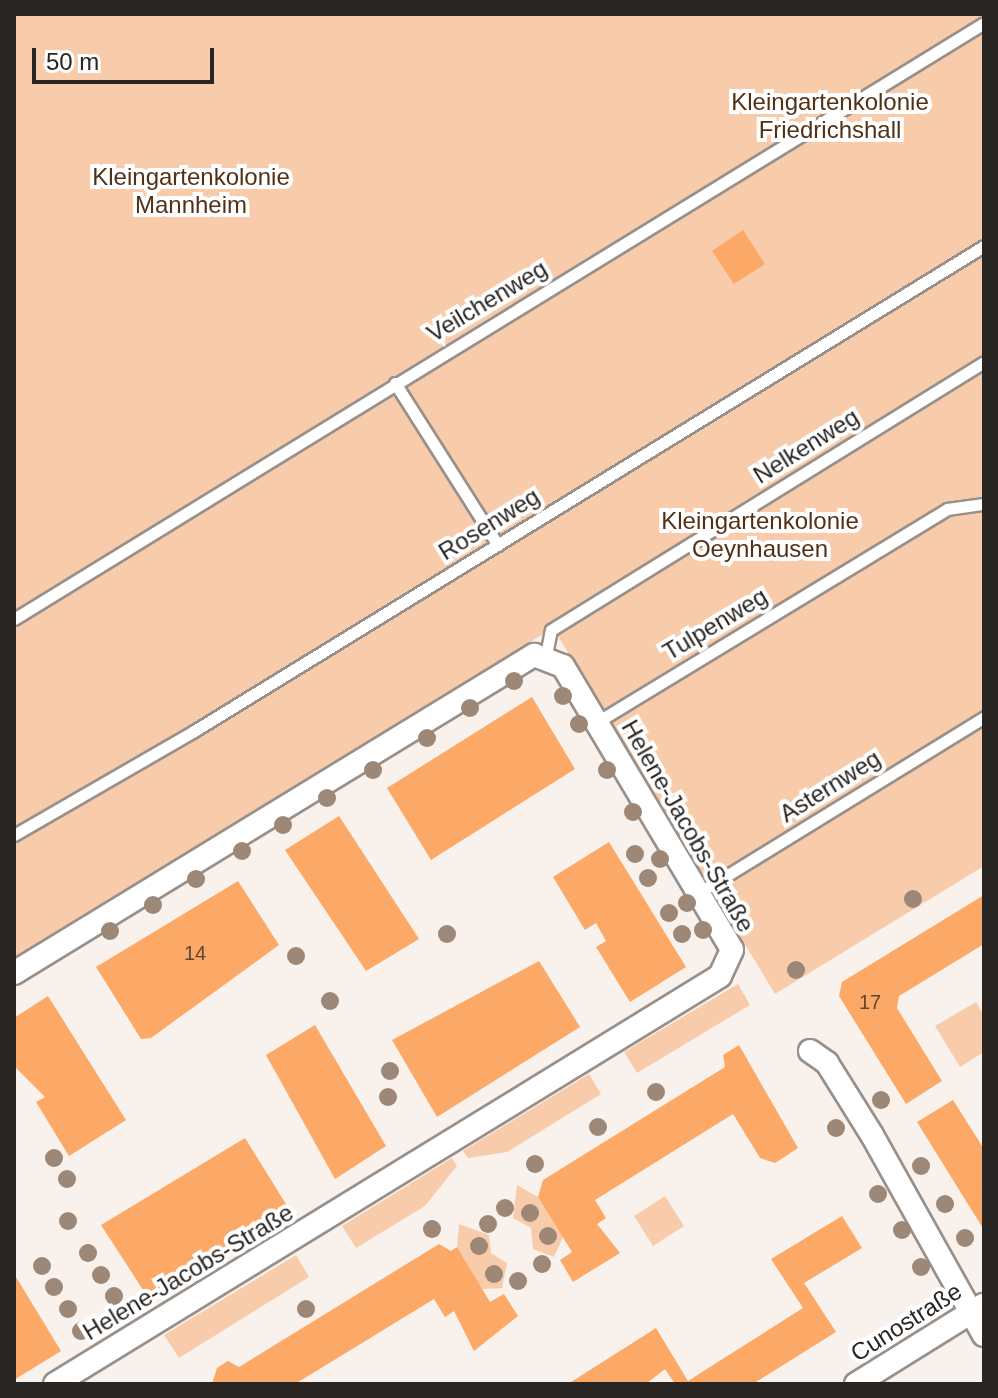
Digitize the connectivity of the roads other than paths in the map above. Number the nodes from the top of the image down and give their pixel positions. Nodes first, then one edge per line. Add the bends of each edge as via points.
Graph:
1 (984, 23) edge
2 (984, 246) edge
3 (984, 362) edge
4 (395, 383) junction
5 (984, 504) edge
6 (498, 545) junction
7 (14, 619) edge
8 (546, 655) junction
9 (984, 717) edge
10 (597, 722) junction
11 (14, 835) edge
12 (700, 892) junction
13 (14, 973) edge
14 (810, 1051) dead end
15 (978, 1308) edge
16 (984, 1335) edge
17 (55, 1384) edge
18 (856, 1384) edge

1 - 4 lane, Veilchenweg
2 - 6 lane, Rosenweg
3 - 8 lane, Nelkenweg via 551,630
4 - 6 lane
4 - 7 lane, Veilchenweg
5 - 10 lane, Tulpenweg via 947,509
6 - 11 lane, Rosenweg
8 - 10 street, Helene-Jacobs-Straße via 563,666
8 - 13 street via 524,659
9 - 12 lane, Asternweg
10 - 12 street, Helene-Jacobs-Straße
12 - 17 street, Helene-Jacobs-Straße via 730,942 732,960 720,976
14 - 15 street via 839,1081
15 - 16 street
15 - 18 street, Cunostraße

